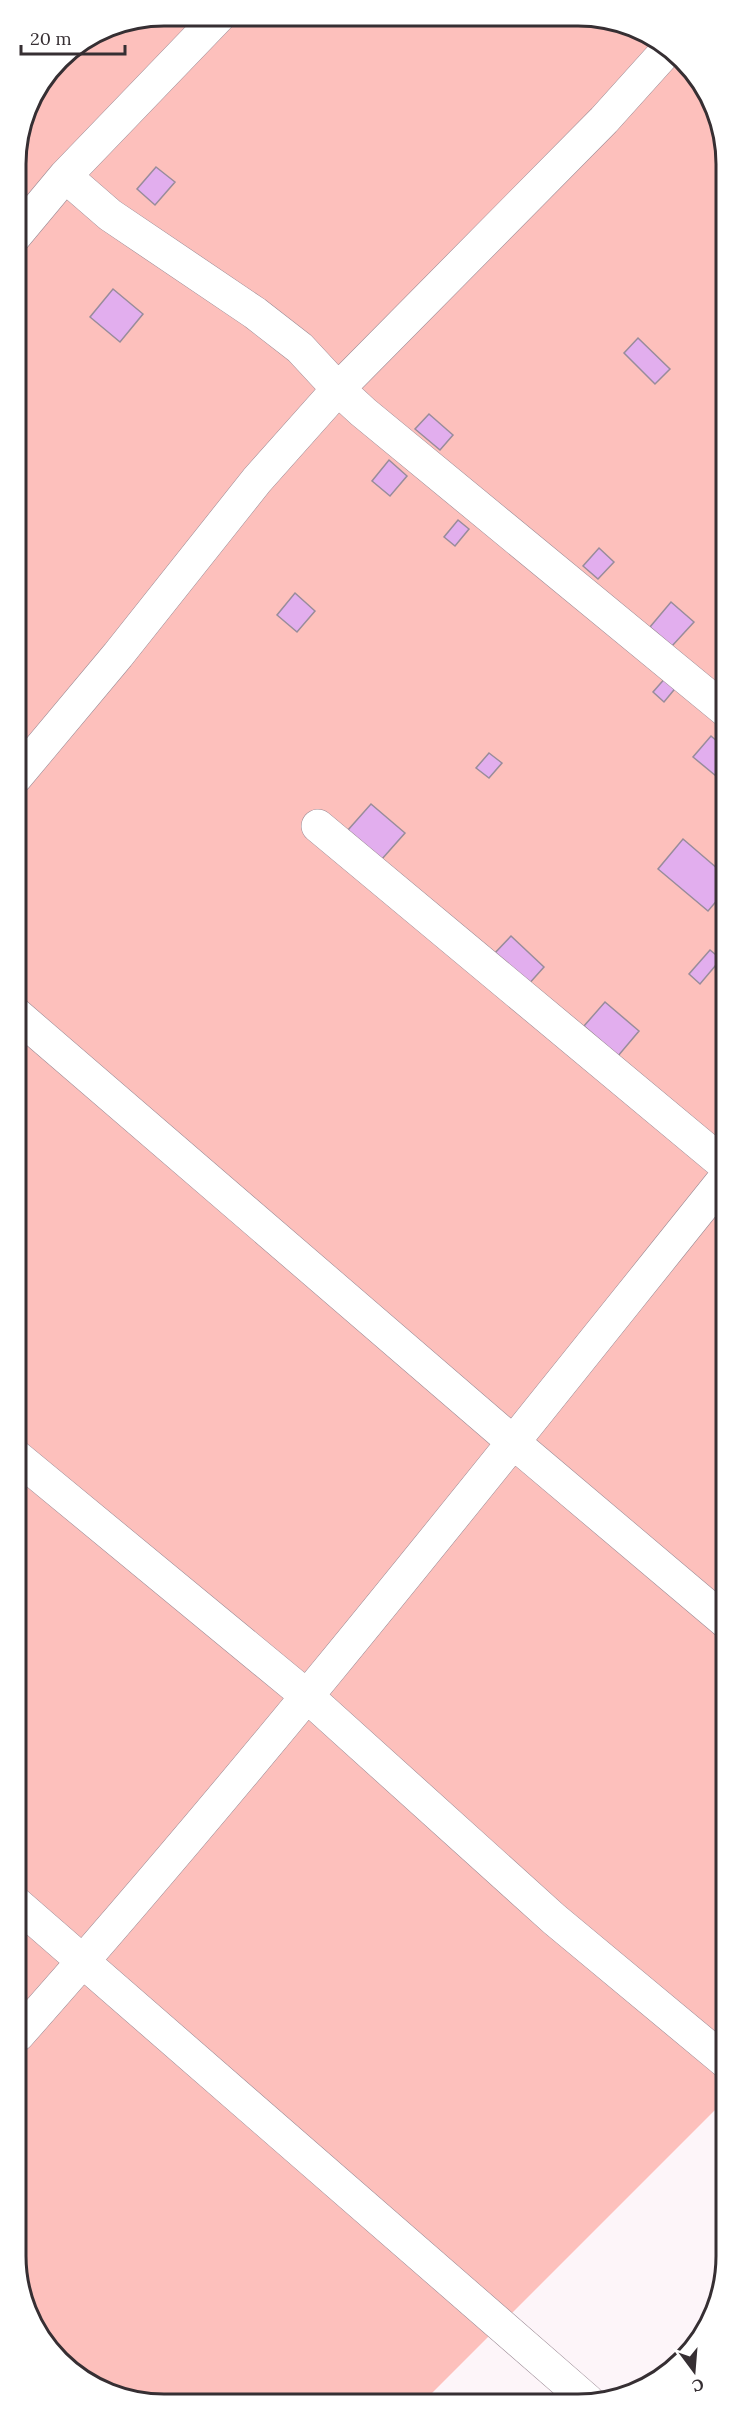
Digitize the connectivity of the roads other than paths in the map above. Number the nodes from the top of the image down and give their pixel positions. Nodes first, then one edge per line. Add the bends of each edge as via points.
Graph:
1 (209, 26) edge
2 (663, 55) edge
3 (64, 176) junction
4 (26, 223) edge
5 (338, 389) junction
6 (716, 703) edge
7 (26, 765) edge
8 (318, 826) dead end
9 (26, 1023) edge
10 (716, 1158) edge
11 (716, 1189) edge
12 (513, 1442) junction
13 (26, 1464) edge
14 (716, 1614) edge
15 (308, 1697) junction
16 (26, 1912) edge
17 (83, 1962) junction
18 (26, 2026) edge
19 (716, 2054) edge
20 (580, 2394) edge

1 - 3 lane
2 - 5 lane
3 - 4 lane
3 - 5 lane via 110,214 255,313 300,348
5 - 6 lane
5 - 7 lane via 257,480
8 - 10 lane
9 - 12 lane
11 - 12 lane
12 - 14 lane
12 - 15 lane
13 - 15 lane
15 - 17 lane
15 - 19 lane via 554,1919
16 - 17 lane
17 - 18 lane
17 - 20 lane

